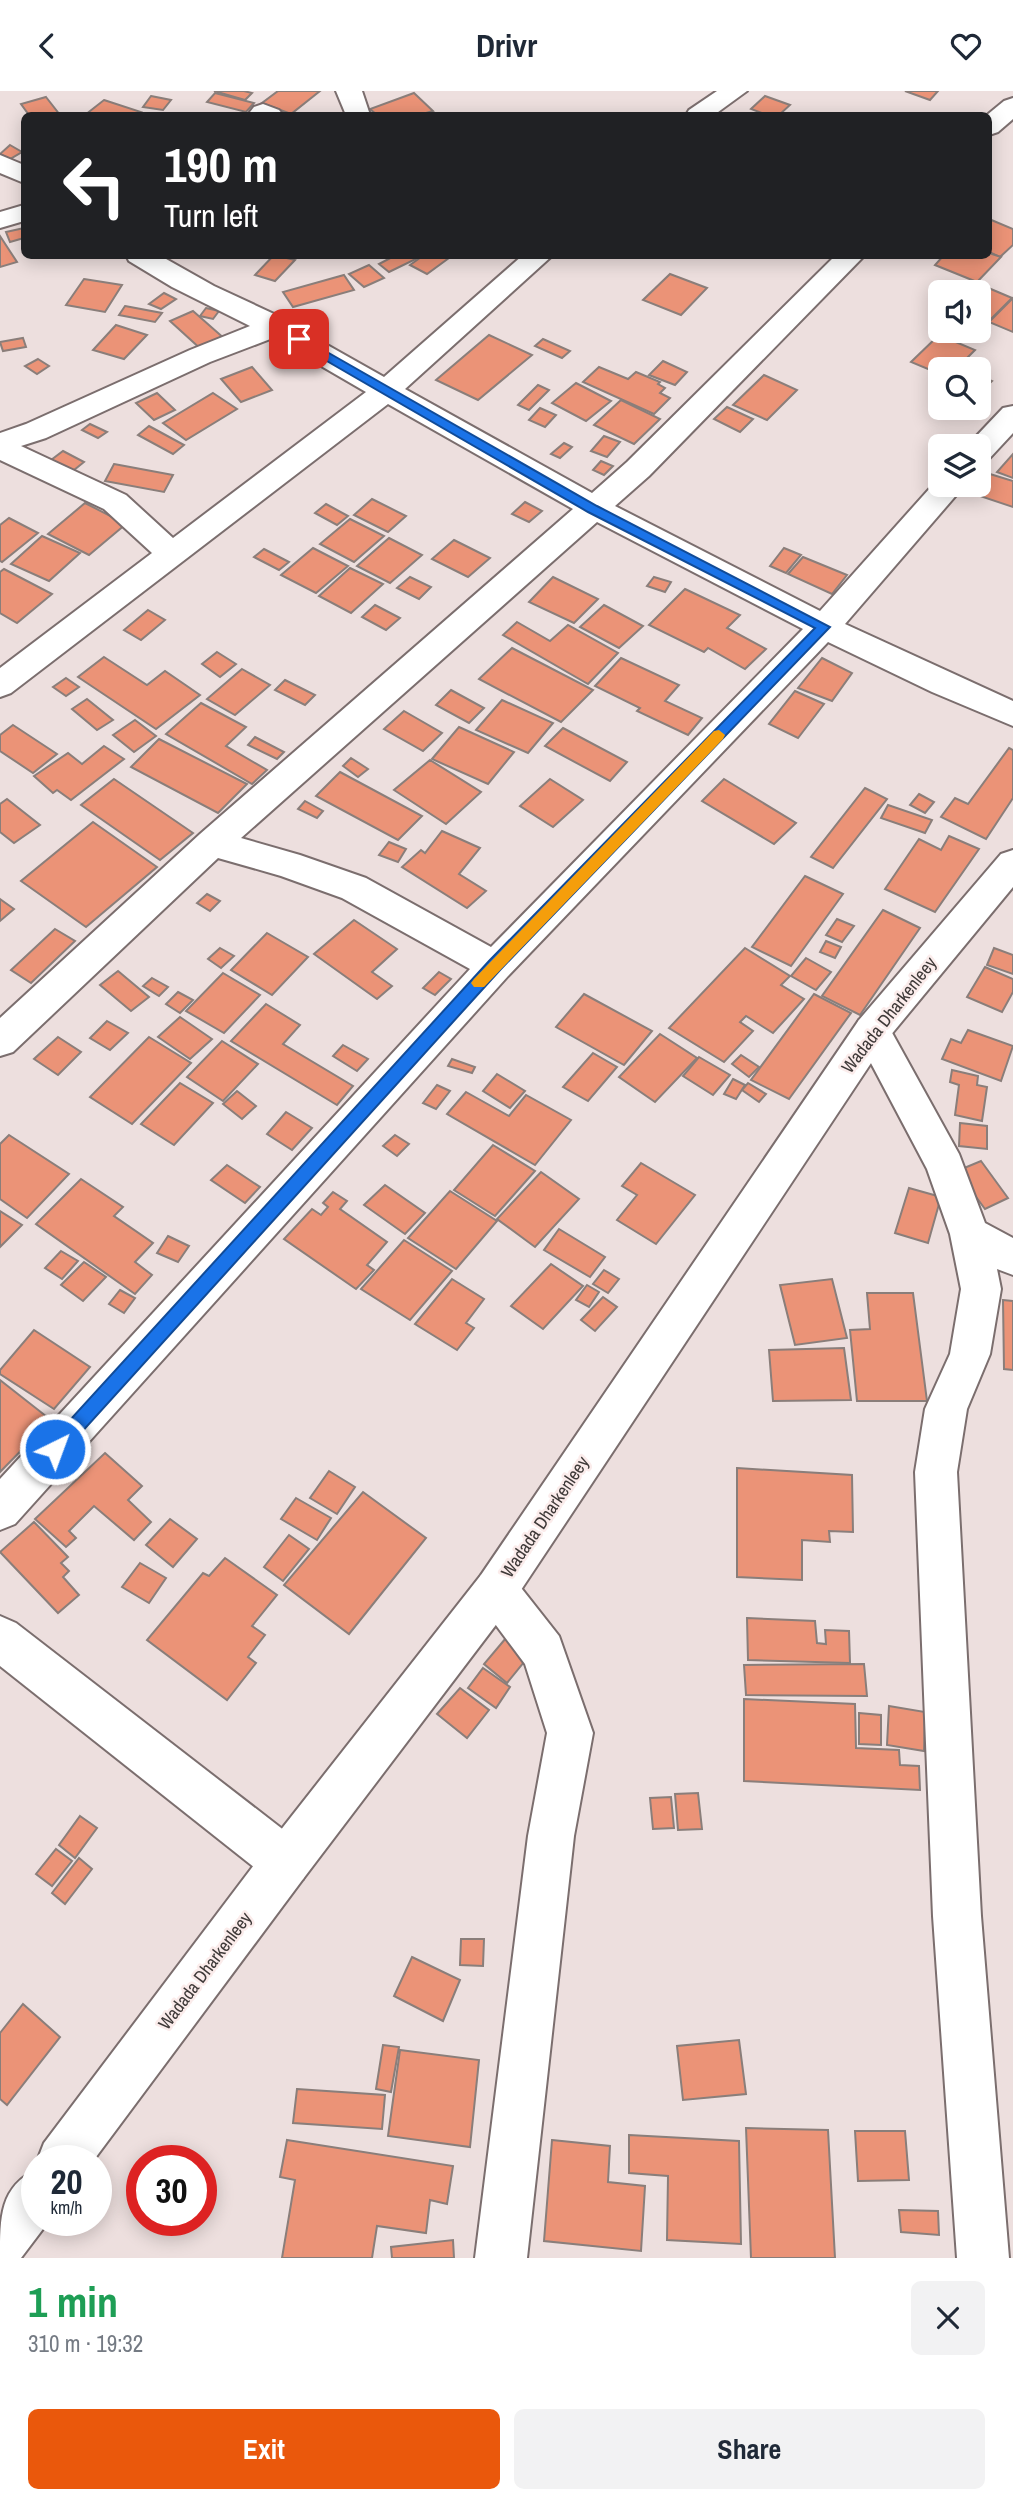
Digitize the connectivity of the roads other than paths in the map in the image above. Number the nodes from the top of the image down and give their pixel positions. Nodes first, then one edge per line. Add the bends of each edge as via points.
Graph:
1 (349, 91) edge
2 (734, 91) edge
3 (1013, 106) edge
4 (357, 112) edge
5 (702, 112) edge
6 (992, 124) edge
7 (0, 163) edge
8 (21, 174) edge
9 (21, 214) edge
10 (0, 220) edge
11 (145, 259) edge
12 (536, 259) edge
13 (848, 259) edge
14 (276, 326) junction
15 (386, 391) junction
16 (1013, 415) edge
17 (991, 439) edge
18 (0, 446) edge
19 (939, 497) edge
20 (593, 509) junction
21 (172, 554) junction
22 (824, 627) junction
23 (0, 685) edge
24 (1013, 714) edge
25 (212, 843) junction
26 (1013, 863) edge
27 (495, 965) junction
28 (872, 1031) junction
29 (0, 1041) edge
30 (970, 1234) junction
31 (1013, 1258) edge
32 (0, 1510) edge
33 (496, 1590) junction
34 (0, 1638) edge
35 (286, 1862) junction
36 (74, 2145) edge
37 (21, 2215) edge
38 (0, 2243) edge
39 (501, 2258) edge
40 (983, 2258) edge

1 - 4 street
2 - 5 street
3 - 6 street
7 - 8 street
9 - 10 street
11 - 14 street
12 - 15 street
13 - 20 street
14 - 15 street
14 - 18 street
15 - 20 street
15 - 21 street
16 - 17 street
18 - 21 street via 115,502
19 - 22 street
20 - 22 street
20 - 25 street
21 - 23 street
22 - 24 street
22 - 27 street
25 - 27 street via 354,888
25 - 29 street
26 - 28 street, Wadada Dharkenleey
27 - 32 street
28 - 30 street via 945,1166
28 - 33 street, Wadada Dharkenleey
30 - 31 street
30 - 40 street via 981,1289 970,1354 946,1409 936,1472 957,1916
33 - 35 street, Wadada Dharkenleey
33 - 39 street via 544,1652 570,1733 551,1836
34 - 35 street
35 - 36 street, Wadada Dharkenleey
37 - 38 street

